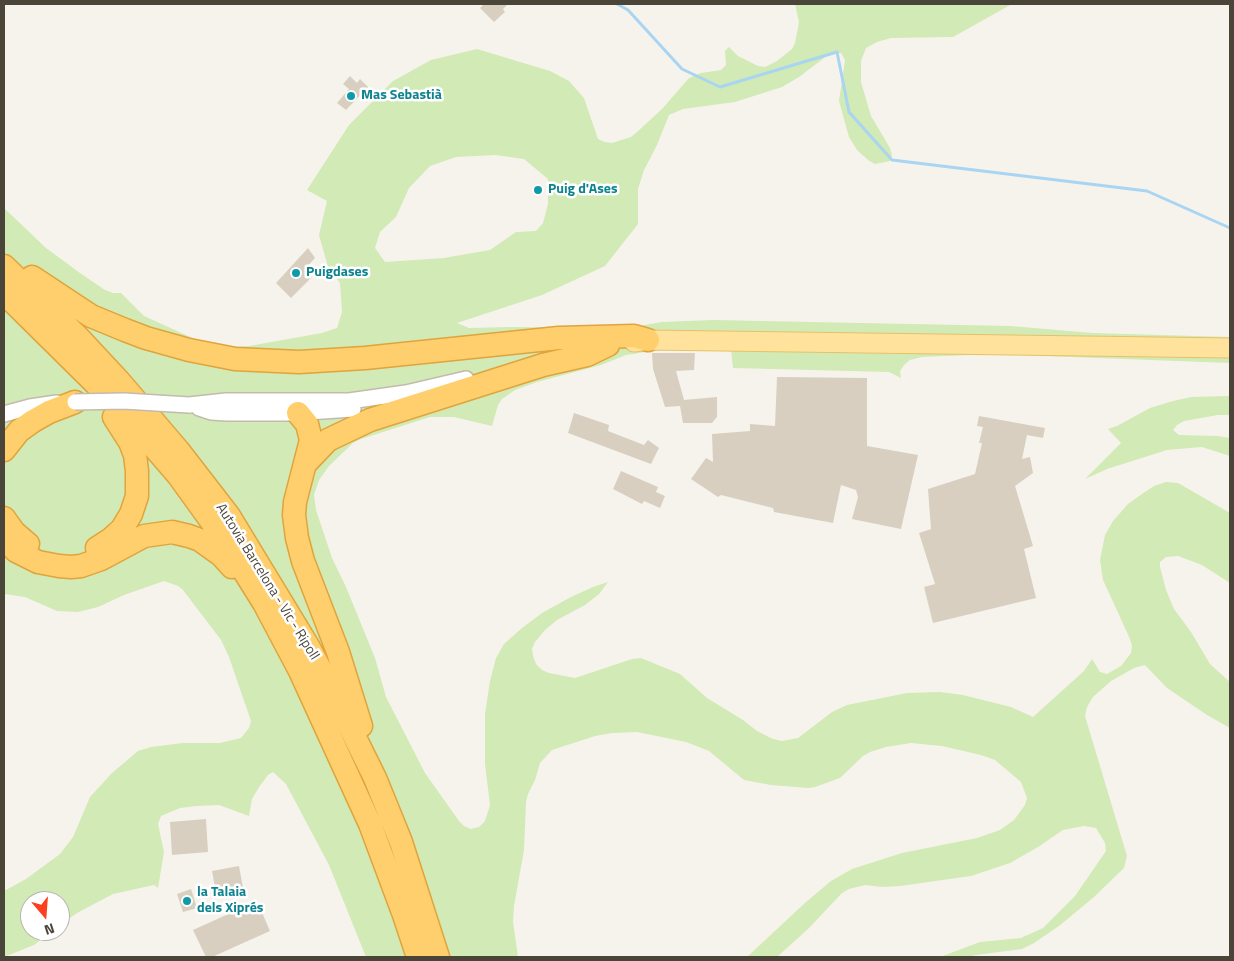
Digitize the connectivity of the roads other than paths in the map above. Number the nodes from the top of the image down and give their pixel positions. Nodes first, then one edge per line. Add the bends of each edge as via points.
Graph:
1 (4, 264) edge
2 (4, 293) edge
3 (648, 340) junction
4 (608, 345) junction
5 (1230, 348) edge
6 (470, 379) junction
7 (98, 386) junction
8 (75, 402) junction
9 (194, 405) junction
10 (298, 413) junction
11 (4, 414) edge
12 (4, 450) edge
13 (304, 465) junction
14 (4, 518) edge
15 (4, 538) edge
16 (264, 603) junction
17 (375, 778) junction
18 (418, 957) edge
19 (438, 957) edge

1 - 3 highway via 10,262 91,316 125,330 189,350 235,358 300,362 559,338 634,336
1 - 17 highway, Autovia Barcelona - Vic - Ripoll via 119,380 229,516 312,654
2 - 7 highway, Autovia Barcelona - Vic - Ripoll
3 - 4 main road
3 - 5 main road
4 - 6 street via 530,360
4 - 13 highway via 587,355 542,365 370,420 328,440
6 - 9 street via 349,401 226,401
6 - 10 street via 454,387 393,404
7 - 14 highway via 98,395 123,430 135,455 137,496 122,529 89,551 57,555 27,543
7 - 16 highway, Autovia Barcelona - Vic - Ripoll via 178,475 222,536
8 - 9 street, bridge
8 - 11 street via 30,407
8 - 12 highway via 33,421 19,431
9 - 10 street via 211,412
10 - 13 highway via 310,434
13 - 17 highway via 294,515 298,543 341,660
15 - 16 highway via 16,550 38,562 70,567 96,561 144,536 182,534 200,540 221,555
16 - 18 highway, Autovia Barcelona - Vic - Ripoll via 300,671 370,824
17 - 19 highway, Autovia Barcelona - Vic - Ripoll via 401,842

